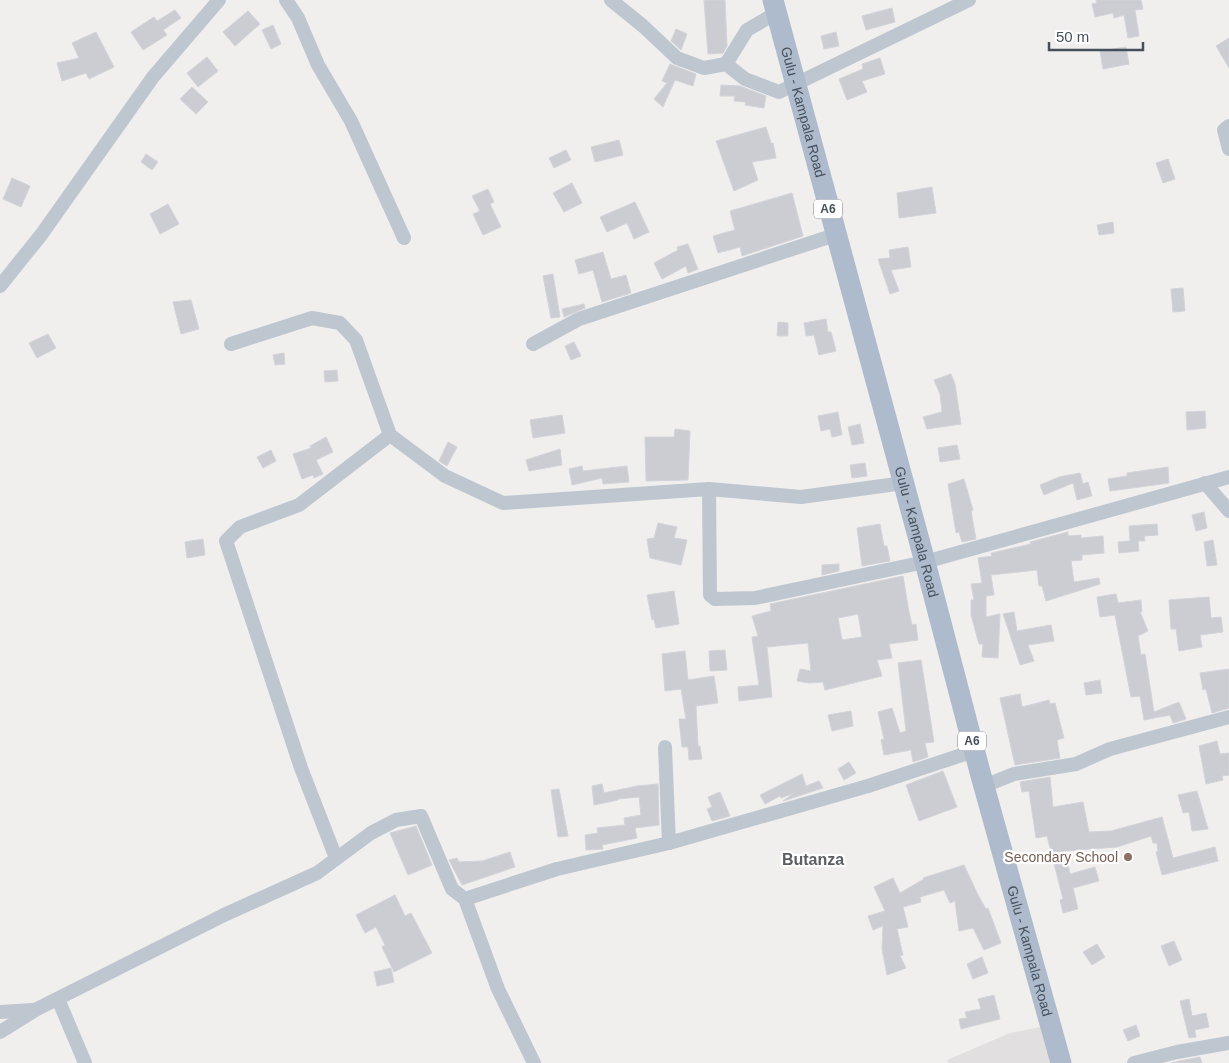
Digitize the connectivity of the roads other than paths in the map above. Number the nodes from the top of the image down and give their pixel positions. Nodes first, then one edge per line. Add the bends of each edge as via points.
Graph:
1 (219, 0) edge
2 (286, 0) edge
3 (611, 0) edge
4 (969, 0) edge
5 (774, 6) edge
6 (726, 64) junction
7 (795, 84) junction
8 (1229, 126) edge
9 (1229, 149) edge
10 (835, 235) junction
11 (404, 238) dead end
12 (0, 286) edge
13 (230, 344) dead end
14 (533, 344) dead end
15 (390, 435) junction
16 (1229, 476) edge
17 (904, 483) junction
18 (1206, 483) junction
19 (709, 489) junction
20 (1229, 511) edge
21 (925, 562) junction
22 (1229, 718) edge
23 (665, 747) dead end
24 (974, 751) junction
25 (984, 786) junction
26 (669, 843) junction
27 (336, 858) junction
28 (465, 899) junction
29 (58, 999) junction
30 (36, 1009) junction
31 (0, 1012) edge
32 (0, 1032) edge
33 (1229, 1043) edge
34 (85, 1063) edge
35 (534, 1063) edge
36 (1061, 1063) edge
37 (1134, 1063) edge

1 - 12 street via 153,77 41,235
2 - 11 street via 298,18 318,65 351,121
3 - 6 street via 677,58 704,68
4 - 7 street
5 - 6 street via 747,30
5 - 7 main road, Gulu - Kampala Road / A6
6 - 7 street via 745,79 779,92
7 - 10 main road, Gulu - Kampala Road / A6
8 - 9 street via 1224,130
10 - 14 street via 580,319
10 - 17 main road, Gulu - Kampala Road / A6
13 - 15 street via 312,318 340,323 356,340
15 - 19 street via 445,476 503,503
15 - 27 street via 299,505 240,527 226,541 301,768
16 - 18 street
17 - 19 street via 801,497
17 - 21 main road, Gulu - Kampala Road / A6
18 - 20 street
18 - 21 street
19 - 21 street via 710,594 716,599 755,598
21 - 24 main road, Gulu - Kampala Road / A6
22 - 25 street via 1110,749 1076,764 1014,774
23 - 26 street
24 - 25 main road, Gulu - Kampala Road / A6
24 - 26 street via 868,786
25 - 36 main road, Gulu - Kampala Road / A6
26 - 28 street via 557,869
27 - 28 street via 396,820 420,816 452,889
27 - 29 street via 317,873 224,915
28 - 35 street via 498,989
29 - 30 street
29 - 34 street
30 - 31 street
30 - 32 street
33 - 37 street

